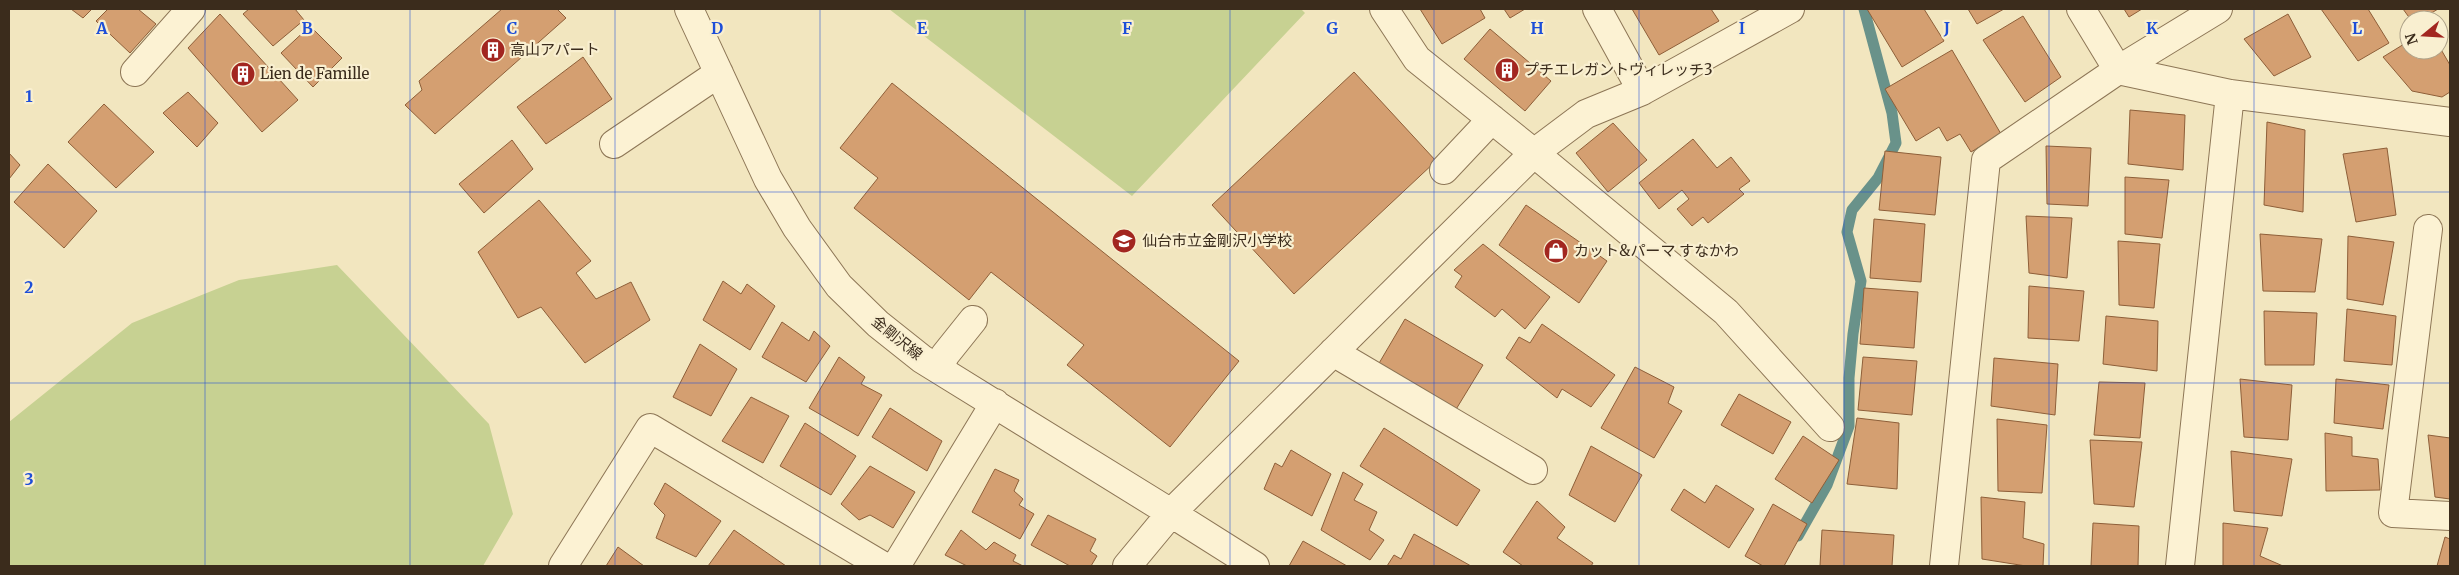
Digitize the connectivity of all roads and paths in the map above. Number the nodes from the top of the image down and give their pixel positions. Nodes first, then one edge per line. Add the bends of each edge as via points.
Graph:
1 (191, 9) edge
2 (689, 9) edge
3 (1384, 9) edge
4 (1597, 9) edge
5 (1790, 9) edge
6 (2081, 9) edge
7 (2218, 9) edge
8 (2118, 70) junction
9 (135, 72) dead end
10 (719, 73) junction
11 (1642, 91) junction
12 (2230, 94) junction
13 (1492, 120) junction
14 (2450, 122) edge
15 (614, 144) dead end
16 (1534, 153) junction
17 (1444, 170) dead end
18 (2428, 230) dead end
19 (973, 320) dead end
20 (1332, 352) junction
21 (939, 369) junction
22 (995, 402) junction
23 (1830, 427) dead end
24 (1533, 470) dead end
25 (1171, 513) junction
26 (2450, 516) edge
27 (563, 566) edge
28 (883, 566) edge
29 (896, 566) edge
30 (1127, 566) edge
31 (1255, 566) edge
32 (1944, 566) edge
33 (2180, 566) edge

1 - 9 street
2 - 10 street, 金剛沢線
3 - 13 street via 1416,59
4 - 11 street
5 - 11 street
6 - 8 street
7 - 8 street
8 - 12 street
8 - 32 street via 1986,160
10 - 15 street
10 - 21 street, 金剛沢線 via 768,179 797,228 839,286 878,324
11 - 16 street via 1586,114
12 - 14 street
12 - 33 street
13 - 16 street
13 - 17 street
16 - 20 street
16 - 23 street via 1726,312
18 - 26 street via 2393,513
19 - 21 street
20 - 24 street
20 - 25 street
21 - 22 street, 金剛沢線
22 - 25 street, 金剛沢線
22 - 29 street
25 - 30 street
25 - 31 street, 金剛沢線
27 - 28 street via 650,428

